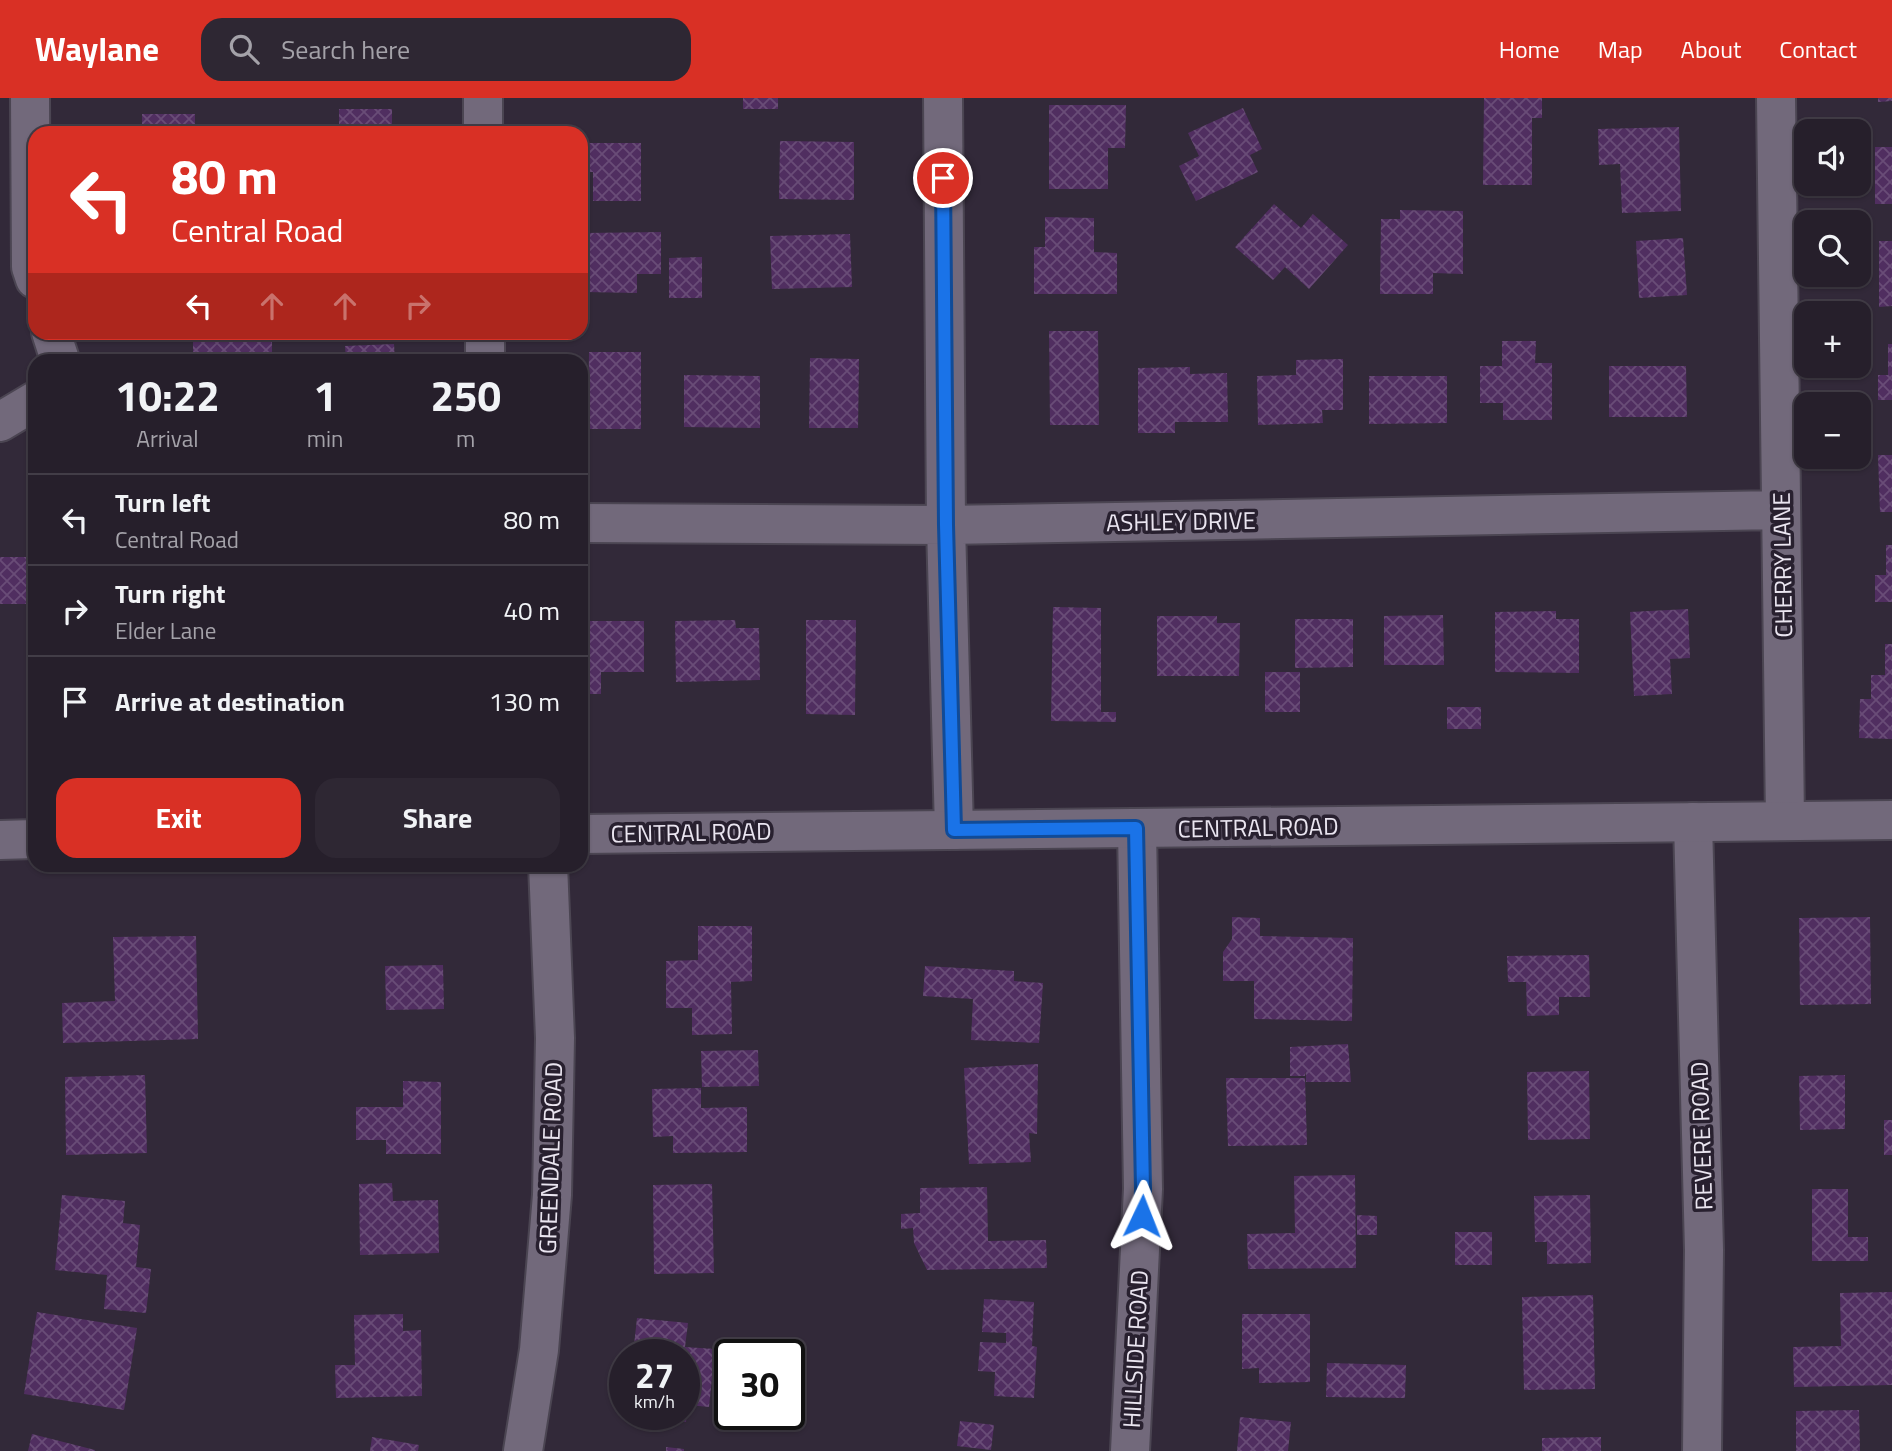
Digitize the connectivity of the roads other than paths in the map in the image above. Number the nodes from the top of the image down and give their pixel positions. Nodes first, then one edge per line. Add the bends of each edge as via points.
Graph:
1 (30, 98) edge
2 (483, 98) edge
3 (943, 98) edge
4 (1776, 98) edge
5 (30, 126) edge
6 (483, 126) edge
7 (28, 405) edge
8 (0, 422) edge
9 (1781, 510) junction
10 (588, 523) edge
11 (946, 525) junction
12 (1892, 820) edge
13 (1785, 821) junction
14 (1693, 822) junction
15 (1136, 828) junction
16 (954, 830) junction
17 (588, 834) edge
18 (28, 839) edge
19 (0, 840) edge
20 (548, 872) edge
21 (523, 1451) edge
22 (1130, 1451) edge
23 (1702, 1451) edge

1 - 5 street
2 - 6 street
3 - 11 street
4 - 9 street, CHERRY LANE
7 - 8 street
9 - 11 street, ASHLEY DRIVE
9 - 13 street, CHERRY LANE
10 - 11 street, ASHLEY DRIVE
11 - 16 street
12 - 13 street, CENTRAL ROAD
13 - 14 street, CENTRAL ROAD
14 - 15 street, CENTRAL ROAD
14 - 23 street, REVERE ROAD via 1704,1250
15 - 16 street, CENTRAL ROAD
15 - 22 street, HILLSIDE ROAD via 1143,1189
16 - 17 street, CENTRAL ROAD
18 - 19 street
20 - 21 street, GREENDALE ROAD via 555,1038 552,1195 539,1350

